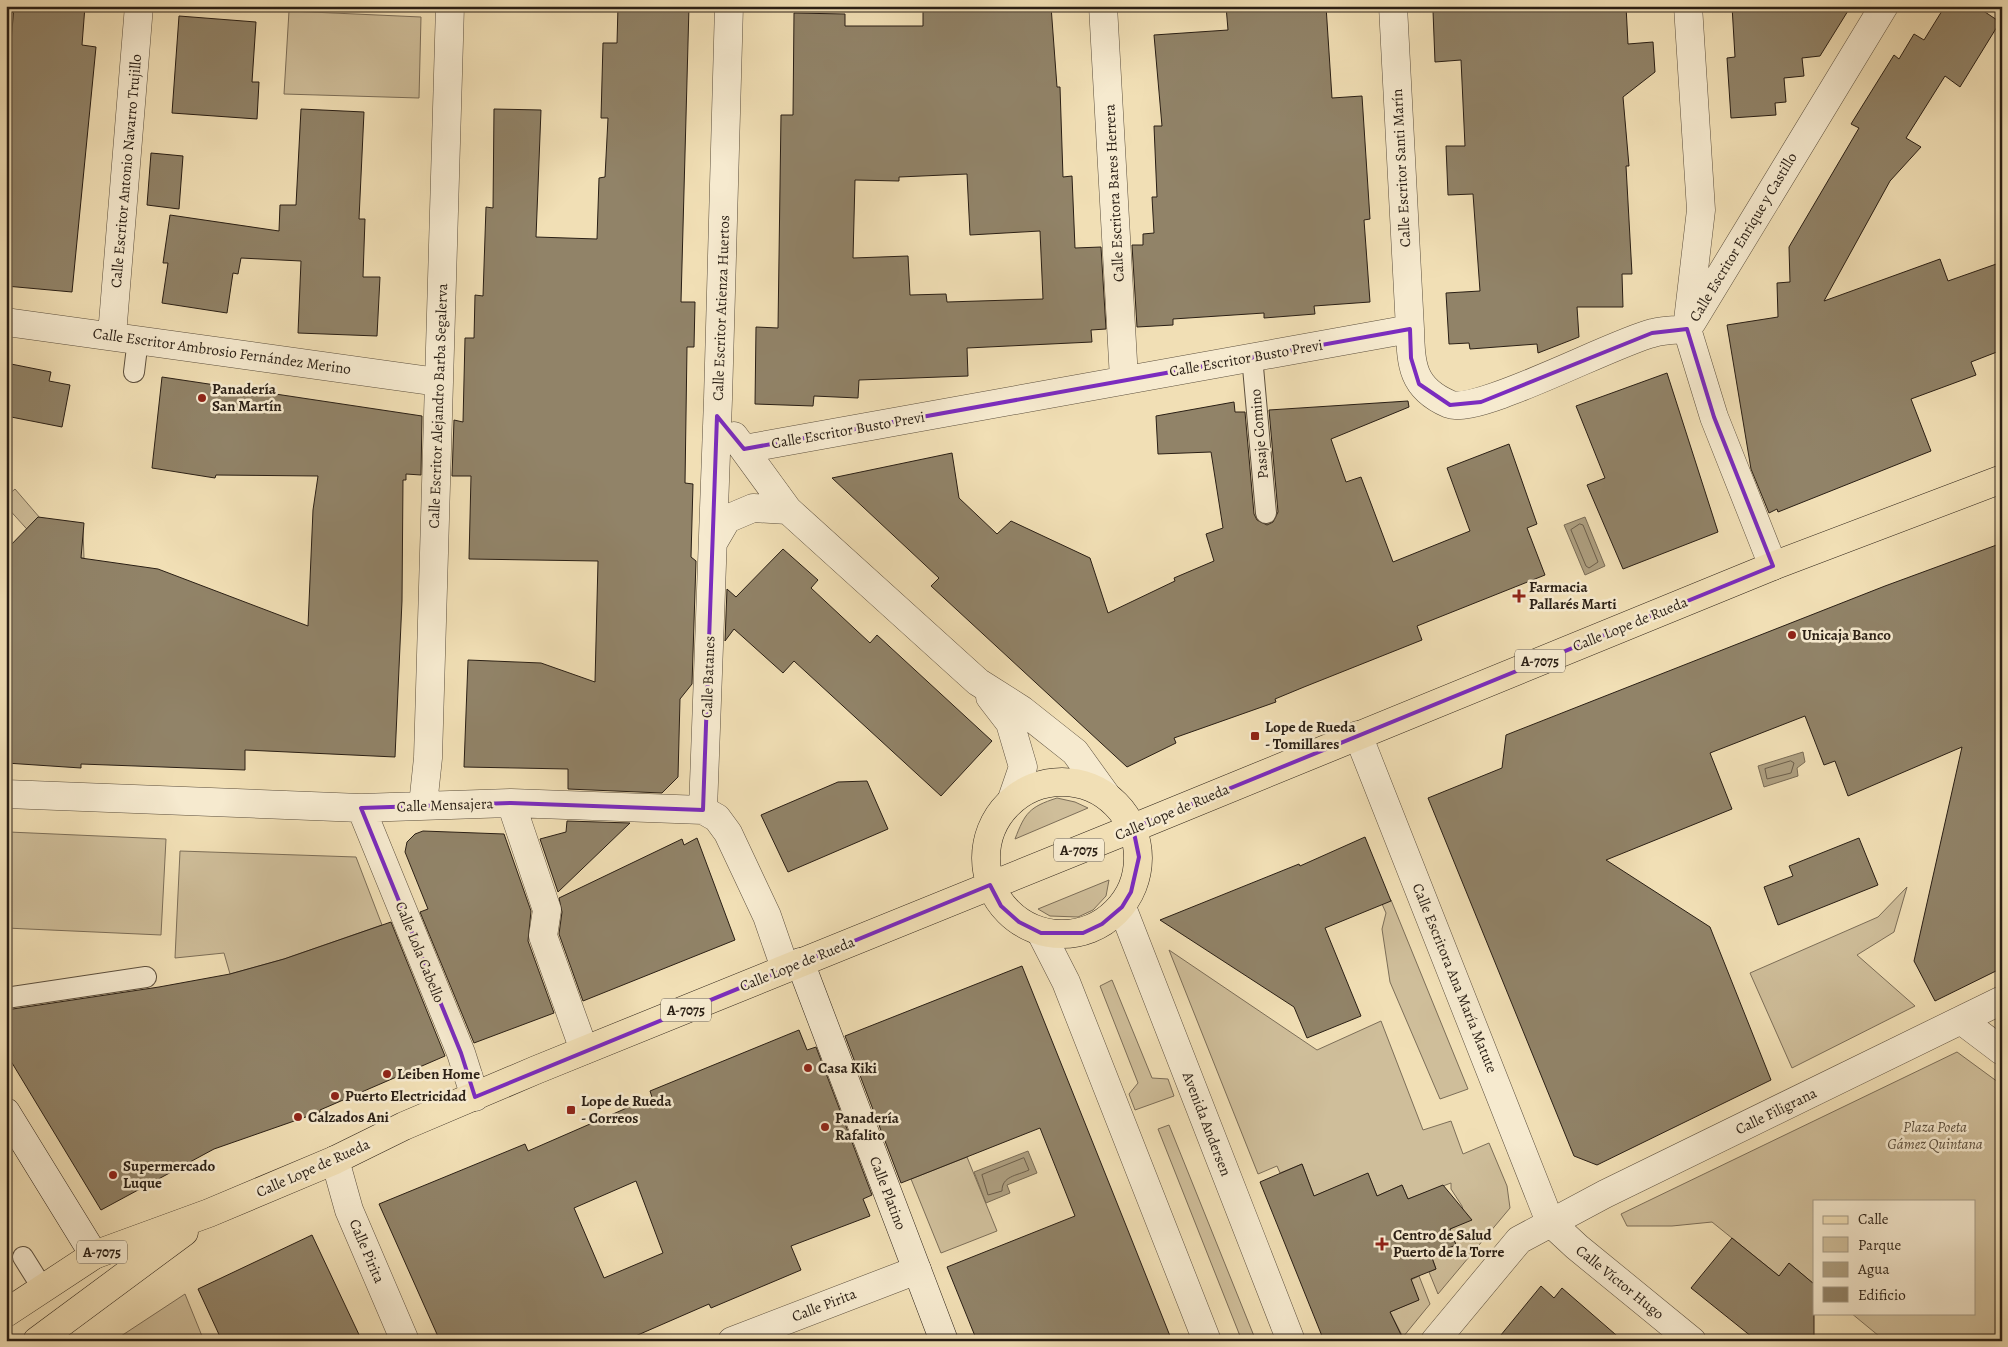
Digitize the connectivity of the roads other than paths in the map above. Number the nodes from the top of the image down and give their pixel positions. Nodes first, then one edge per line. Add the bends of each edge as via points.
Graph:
1 (139, 6) edge
2 (450, 6) edge
3 (729, 6) edge
4 (1103, 6) edge
5 (1393, 6) edge
6 (1688, 6) edge
7 (1884, 6) edge
8 (6, 322) edge
9 (1410, 329) junction
10 (1687, 329) junction
11 (125, 337) junction
12 (1252, 356) junction
13 (134, 372) dead end
14 (1124, 379) junction
15 (438, 382) junction
16 (717, 416) junction
17 (744, 449) junction
18 (2002, 479) edge
19 (788, 510) junction
20 (1266, 513) dead end
21 (713, 543) junction
22 (1773, 566) junction
23 (978, 682) junction
24 (1358, 735) junction
25 (6, 794) edge
26 (1106, 796) junction
27 (1012, 799) junction
28 (511, 803) junction
29 (424, 805) junction
30 (361, 808) junction
31 (703, 810) junction
32 (1133, 828) junction
33 (990, 885) junction
34 (1122, 907) junction
35 (1041, 933) junction
36 (793, 965) junction
37 (146, 977) dead end
38 (6, 998) edge
39 (2002, 1000) edge
40 (1961, 1020) junction
41 (584, 1050) junction
42 (2002, 1051) edge
43 (475, 1097) junction
44 (6, 1112) edge
45 (335, 1160) junction
46 (209, 1213) junction
47 (1550, 1222) junction
48 (94, 1255) junction
49 (23, 1257) dead end
50 (917, 1270) junction
51 (43, 1289) junction
52 (6, 1313) edge
53 (37, 1341) edge
54 (405, 1341) edge
55 (732, 1341) edge
56 (944, 1341) edge
57 (1207, 1341) edge
58 (1291, 1341) edge
59 (1435, 1341) edge
60 (1692, 1341) edge

1 - 11 street, Calle Escritor Antonio Navarro Trujillo
2 - 15 street, Calle Escritor Alejandro Barba Segalerva
3 - 16 street, Calle Escritor Atienza Huertos
4 - 14 street, Calle Escritora Bares Herrera
5 - 9 street, Calle Escritor Santi Marín
6 - 10 street via 1701,210
7 - 10 street, Calle Escritor Enrique y Castillo
8 - 11 street, Calle Escritor Ambrosio Fernández Merino
9 - 10 street via 1411,358 1419,384 1450,405 1481,402 1652,333
9 - 12 street, Calle Escritor Busto Previ
10 - 22 street, Calle Escritor Enrique y Castillo via 1714,417
11 - 13 lane
11 - 15 street, Calle Escritor Ambrosio Fernández Merino
12 - 14 street, Calle Escritor Busto Previ
12 - 20 lane, Pasaje Comino
14 - 17 street, Calle Escritor Busto Previ
15 - 29 street, Calle Escritor Alejandro Barba Segalerva
16 - 17 street, Calle Escritor Atienza Huertos
16 - 21 street, Calle Batanes
17 - 19 street, Calle Escritor Atienza Huertos
18 - 22 main road, Calle Lope de Rueda / A-7075
19 - 21 street, Calle Batanes via 753,508 727,519
19 - 23 street, Calle Escritor Atienza Huertos
21 - 31 street, Calle Batanes
22 - 24 main road, Calle Lope de Rueda / A-7075
23 - 26 street, Calle Escritor Atienza Huertos via 1022,710 1075,752
23 - 27 street, Calle Escritor Atienza Huertos via 1010,723 1023,767
24 - 32 main road, Calle Lope de Rueda / A-7075
24 - 47 street, Calle Escritora Ana María Matute
25 - 30 street, Calle Mensajera
26 - 27 main road via 1095,788 1067,781 1040,784
26 - 32 main road via 1118,805
27 - 33 main road via 993,824 984,854
28 - 29 street, Calle Mensajera
28 - 31 street, Calle Mensajera
28 - 41 street via 547,910 543,936
29 - 30 street, Calle Mensajera
30 - 43 street, Calle Lola Cabello via 461,1053
31 - 36 street via 717,818 728,833
32 - 33 main road, Calle Lope de Rueda / A-7075
32 - 34 main road via 1139,857 1131,892
33 - 35 main road via 1001,906 1019,922
33 - 36 main road, Calle Lope de Rueda / A-7075
34 - 35 main road via 1102,924 1083,932 1062,936
34 - 58 street, Avenida Andersen
35 - 57 street via 1066,982
36 - 41 main road, Calle Lope de Rueda / A-7075
36 - 50 street, Calle Platino
37 - 38 lane
39 - 40 street, Calle Filigrana
40 - 42 street
40 - 47 street, Calle Filigrana
41 - 43 main road, Calle Lope de Rueda / A-7075
43 - 45 main road, Calle Lope de Rueda / A-7075 via 404,1126
44 - 48 street
45 - 46 main road, Calle Lope de Rueda / A-7075
45 - 54 street, Calle Pirita via 349,1210
46 - 48 main road, Calle Lope de Rueda / A-7075
46 - 53 main road, Calle Lope de Rueda / A-7075
47 - 59 street, Calle Filigrana via 1520,1240
47 - 60 street, Calle Víctor Hugo
48 - 51 main road, Calle Lope de Rueda / A-7075
49 - 51 lane
50 - 55 street, Calle Pirita
50 - 56 street, Calle Platino
51 - 52 main road, Calle Lope de Rueda / A-7075

